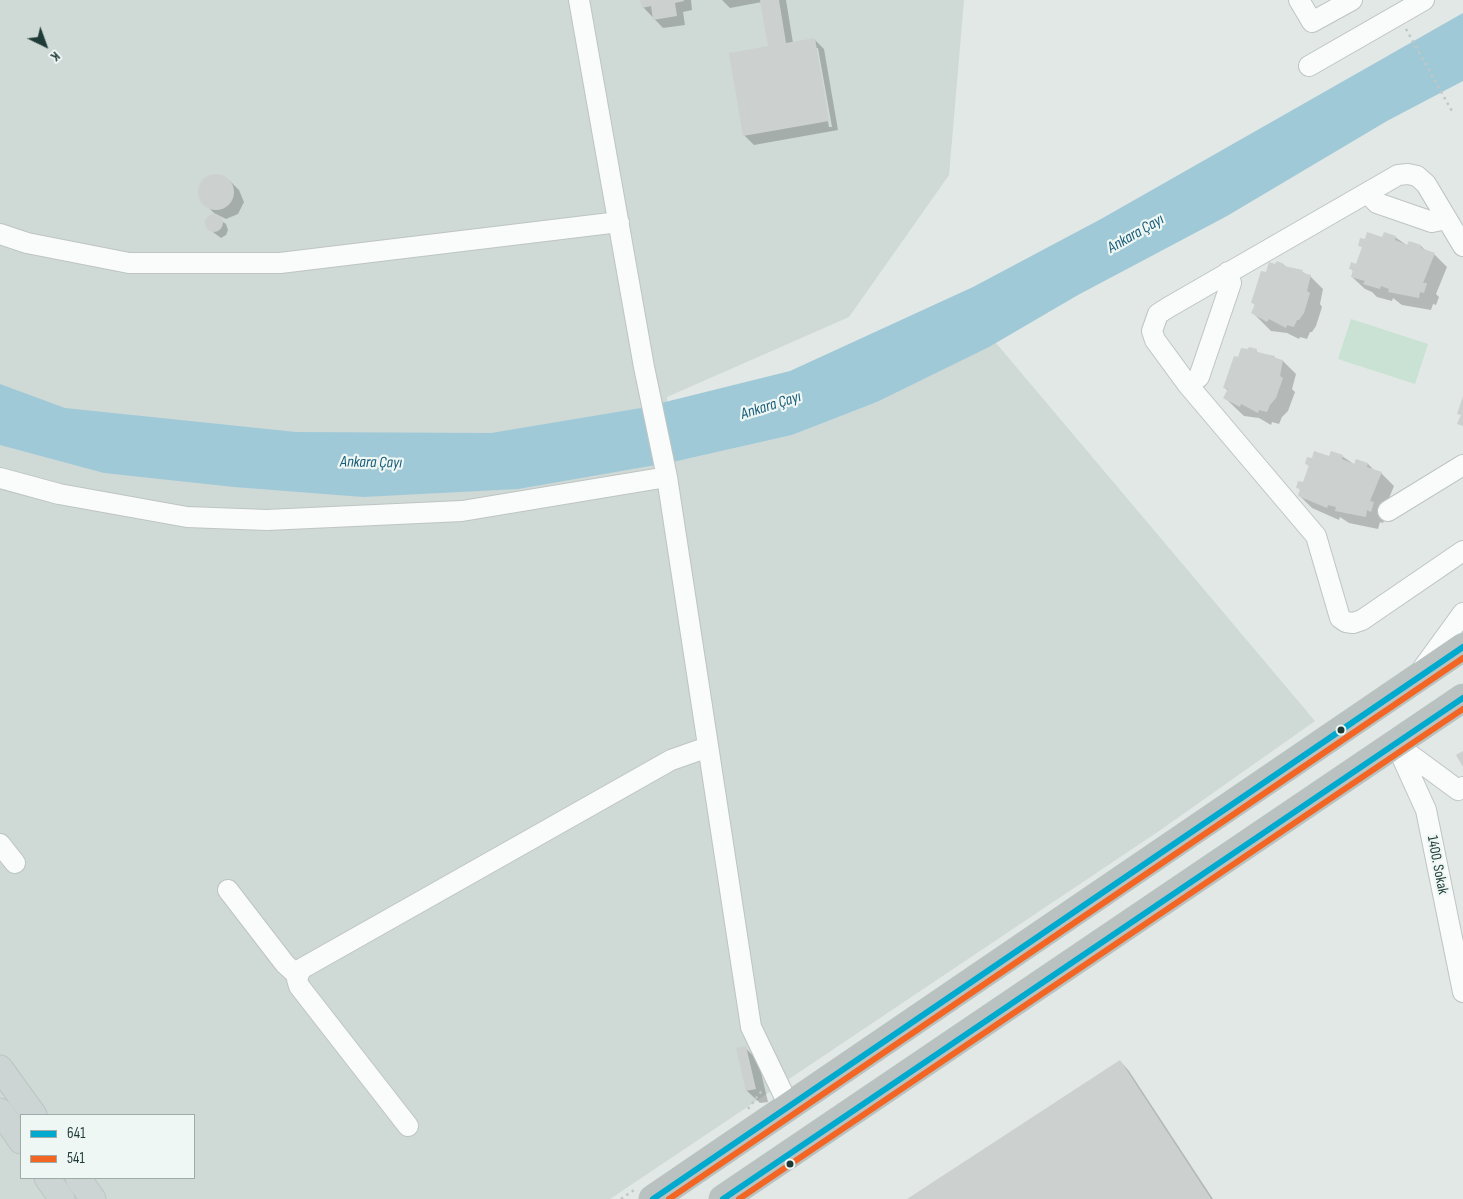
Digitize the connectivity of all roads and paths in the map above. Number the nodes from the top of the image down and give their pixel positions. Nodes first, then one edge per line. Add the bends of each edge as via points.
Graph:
1 (579, 0) edge
2 (1300, 0) edge
3 (1352, 0) edge
4 (1424, 0) edge
5 (1408, 34) dead end
6 (1309, 66) dead end
7 (1454, 112) dead end
8 (1367, 193) junction
9 (1446, 219) junction
10 (619, 222) junction
11 (0, 234) edge
12 (1463, 246) edge
13 (1228, 272) junction
14 (1188, 385) junction
15 (1463, 465) edge
16 (666, 477) junction
17 (0, 478) edge
18 (1388, 511) dead end
19 (1463, 551) edge
20 (1463, 613) edge
21 (1463, 647) edge
22 (1413, 680) junction
23 (1463, 698) edge
24 (1396, 744) junction
25 (708, 747) junction
26 (1463, 787) edge
27 (0, 844) edge
28 (15, 863) dead end
29 (228, 890) dead end
30 (297, 975) junction
31 (1463, 992) edge
32 (0, 1068) edge
33 (789, 1106) junction
34 (0, 1111) edge
35 (33, 1114) edge
36 (408, 1126) dead end
37 (20, 1140) edge
38 (48, 1179) edge
39 (79, 1179) edge
40 (62, 1199) edge
41 (93, 1199) edge
42 (653, 1199) edge
43 (722, 1199) edge

1 - 10 street
2 - 3 street via 1312,22
4 - 6 street
5 - 7 path
8 - 9 street via 1377,203 1432,222
8 - 9 street via 1398,175 1417,176 1426,184
8 - 13 street
9 - 12 street
10 - 11 street via 280,263 129,263 27,243
10 - 16 street
13 - 14 street via 1231,283 1199,377
13 - 14 street via 1163,311 1153,322 1155,340
14 - 19 street via 1316,536 1340,618 1346,622 1362,620
15 - 18 street
16 - 17 street via 462,510 267,520 187,517 58,494
16 - 25 street
20 - 22 street
21 - 22 highway
22 - 33 highway
23 - 24 highway
24 - 26 street via 1458,790
24 - 31 street, 1400. Sokak via 1426,810
24 - 43 highway
25 - 30 street via 671,760 303,967
25 - 33 street via 751,1027
27 - 28 street
29 - 30 street via 289,970
30 - 36 street via 299,986
32 - 35 main road
33 - 42 highway
34 - 37 main road
38 - 40 main road
39 - 41 main road

